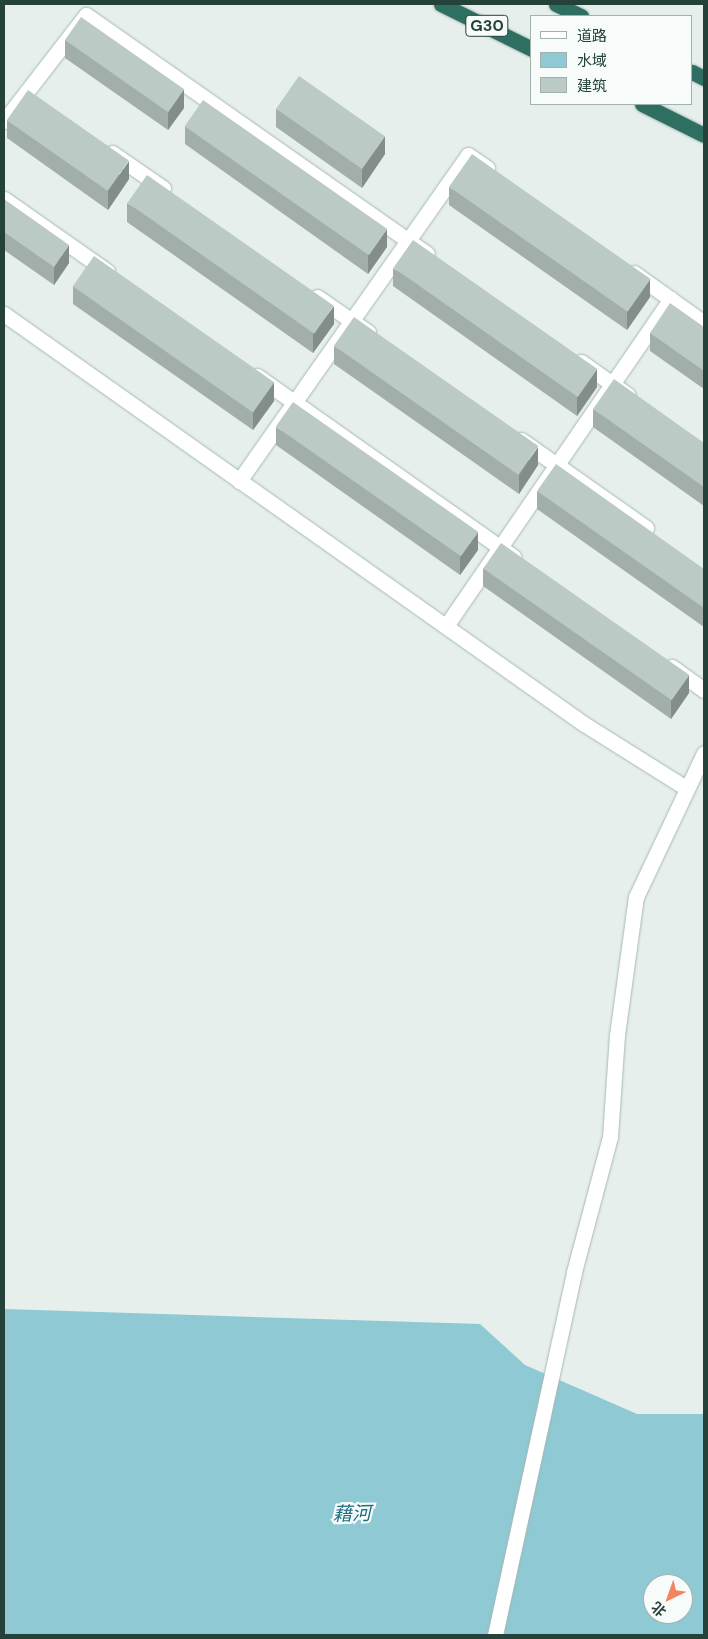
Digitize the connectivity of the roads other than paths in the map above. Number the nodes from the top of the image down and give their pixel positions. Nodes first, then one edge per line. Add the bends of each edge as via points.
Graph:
1 (441, 4) edge
2 (556, 4) edge
3 (579, 15) edge
4 (530, 48) edge
5 (26, 92) junction
6 (42, 104) edge
7 (644, 105) edge
8 (4, 121) edge
9 (704, 135) edge
10 (99, 144) edge
11 (500, 178) edge
12 (172, 195) edge
13 (4, 199) edge
14 (408, 241) junction
15 (440, 264) edge
16 (622, 264) edge
17 (117, 278) edge
18 (303, 286) edge
19 (670, 299) junction
20 (4, 314) edge
21 (351, 321) junction
22 (704, 323) edge
23 (383, 343) edge
24 (571, 355) edge
25 (246, 369) edge
26 (612, 384) junction
27 (294, 403) junction
28 (643, 406) edge
29 (509, 432) edge
30 (557, 465) junction
31 (240, 481) junction
32 (658, 536) edge
33 (501, 547) junction
34 (525, 564) edge
35 (446, 626) junction
36 (655, 656) edge
37 (704, 690) edge
38 (704, 753) edge
39 (686, 788) junction
40 (495, 1635) edge

1 - 4 highway, G30
2 - 3 highway
5 - 6 street
5 - 8 street
5 - 14 street via 86,15
7 - 9 highway
10 - 12 street
11 - 14 street via 468,155
13 - 17 street
14 - 15 street
14 - 21 street
16 - 19 street
18 - 21 street
19 - 22 street
19 - 26 street
20 - 31 street
21 - 23 street
21 - 27 street
24 - 26 street
25 - 27 street
26 - 28 street
26 - 30 street
27 - 31 street
27 - 33 street
29 - 30 street
30 - 32 street
30 - 33 street
31 - 35 street
33 - 34 street
33 - 35 street
35 - 39 street via 584,724
36 - 37 street
38 - 39 street
39 - 40 street via 636,898 617,1035 610,1137 574,1272

